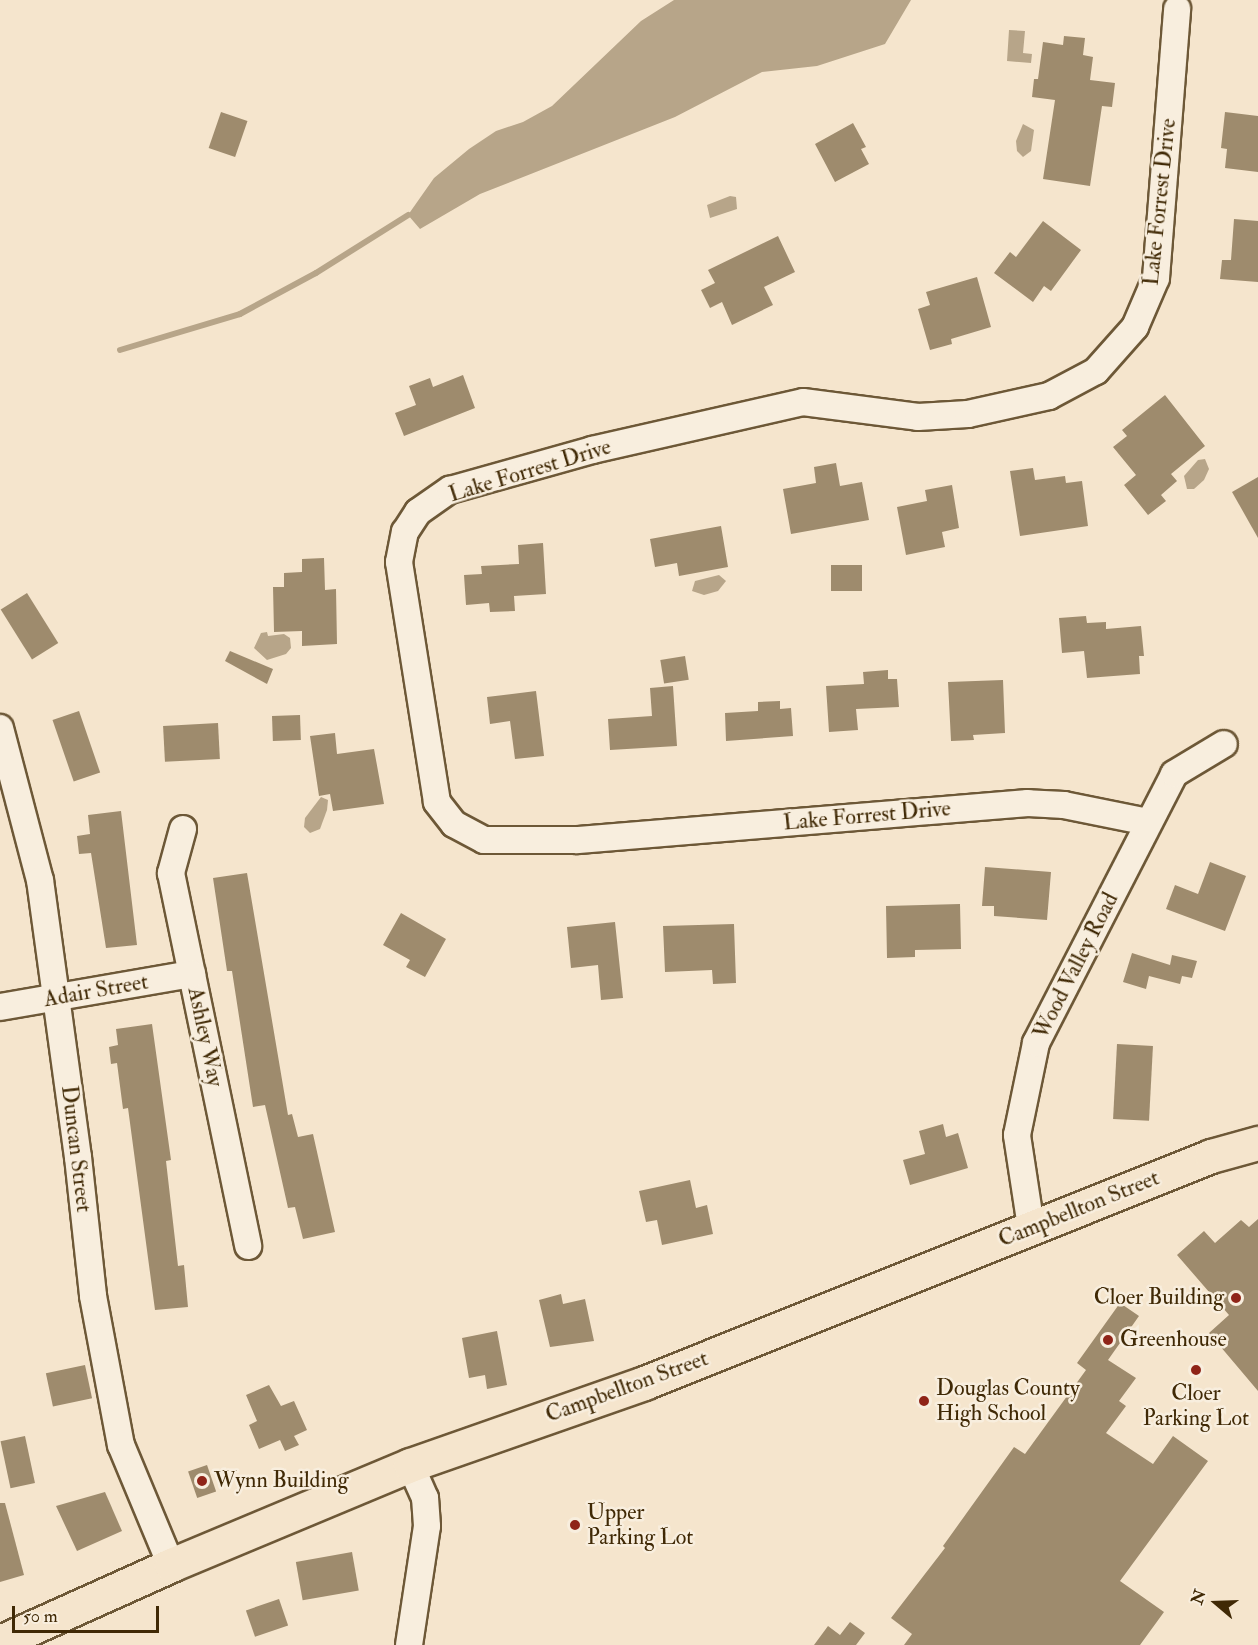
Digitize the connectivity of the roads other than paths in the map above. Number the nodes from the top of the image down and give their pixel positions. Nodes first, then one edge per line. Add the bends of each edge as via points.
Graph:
1 (1177, 9) dead end
2 (0, 729) edge
3 (1224, 744) dead end
4 (1148, 822) junction
5 (183, 829) dead end
6 (192, 974) junction
7 (55, 999) junction
8 (0, 1007) edge
9 (1258, 1143) edge
10 (1031, 1227) junction
11 (248, 1246) dead end
12 (410, 1465) junction
13 (171, 1564) junction
14 (0, 1642) edge
15 (409, 1645) edge

1 - 4 street, Lake Forrest Drive via 1156,278 1136,327 1096,371 1049,396 968,414 918,417 803,402 592,450 450,490 418,512 405,532 399,562 437,802 454,824 484,840 576,840 1028,803 1064,805
2 - 7 street, Duncan Street via 40,880
3 - 4 street, Wood Valley Road via 1173,774
4 - 10 street, Wood Valley Road via 1036,1042 1017,1136
5 - 6 street, Ashley Way via 171,873
6 - 7 street, Adair Street
6 - 11 street, Ashley Way
7 - 8 street, Adair Street
7 - 13 street, Duncan Street via 93,1296 121,1445
9 - 10 main road, Campbellton Street via 1211,1156
10 - 12 main road, Campbellton Street via 644,1383
12 - 13 main road, Campbellton Street
12 - 15 street via 425,1498 427,1526
13 - 14 main road, Campbellton Street

